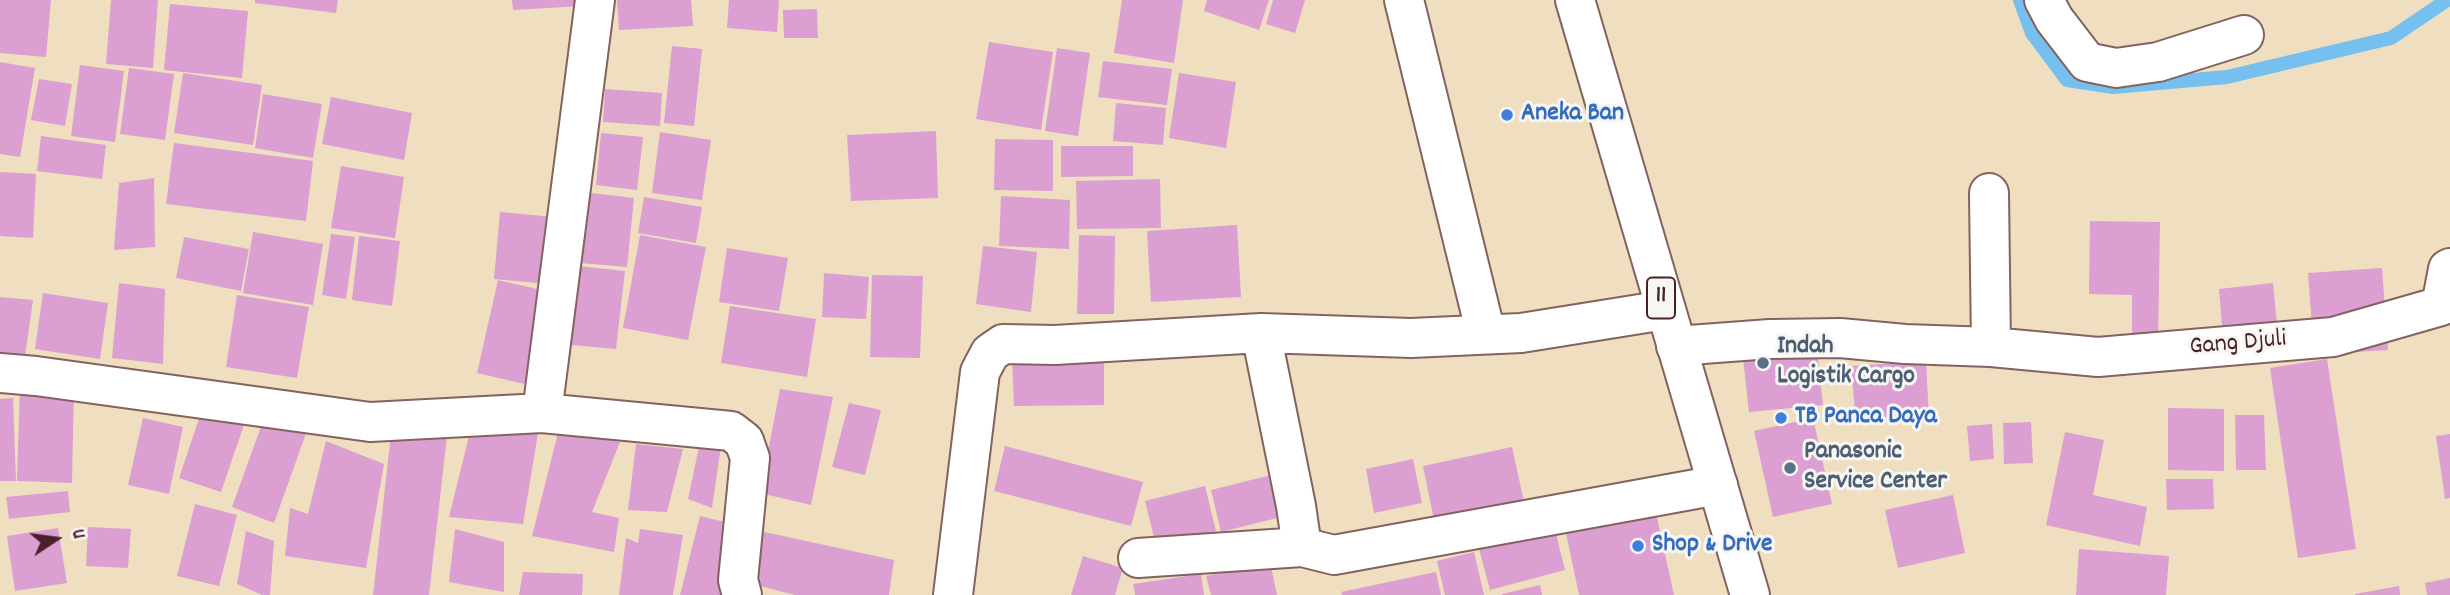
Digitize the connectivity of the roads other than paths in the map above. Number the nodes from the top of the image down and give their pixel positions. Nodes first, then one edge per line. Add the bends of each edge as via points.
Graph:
1 (595, 0) edge
2 (1404, 0) edge
3 (1575, 0) edge
4 (2044, 0) edge
5 (2244, 35) dead end
6 (1989, 193) dead end
7 (2450, 268) edge
8 (1665, 310) junction
9 (1261, 333) junction
10 (1486, 334) junction
11 (1676, 346) junction
12 (1991, 347) junction
13 (0, 373) edge
14 (542, 413) junction
15 (1718, 485) junction
16 (1302, 547) junction
17 (1138, 558) dead end
18 (742, 595) edge
19 (953, 595) edge
20 (1750, 595) edge

1 - 14 main road
2 - 10 main road
3 - 8 main road, 11
4 - 5 main road via 2087,62 2116,68 2158,62
6 - 12 main road
7 - 12 main road, Gang Djuli via 2441,306 2333,337 2098,357
8 - 10 main road via 1521,333
8 - 11 main road, 11
9 - 10 main road via 1411,338
9 - 16 main road
9 - 19 main road via 1003,344 990,353 980,372
11 - 12 main road, Gang Djuli via 1840,338
11 - 15 main road, 11
13 - 14 main road via 370,422
14 - 18 main road via 731,431 744,441 750,458 738,580
15 - 16 main road via 1334,555
15 - 20 main road, 11
16 - 17 main road

